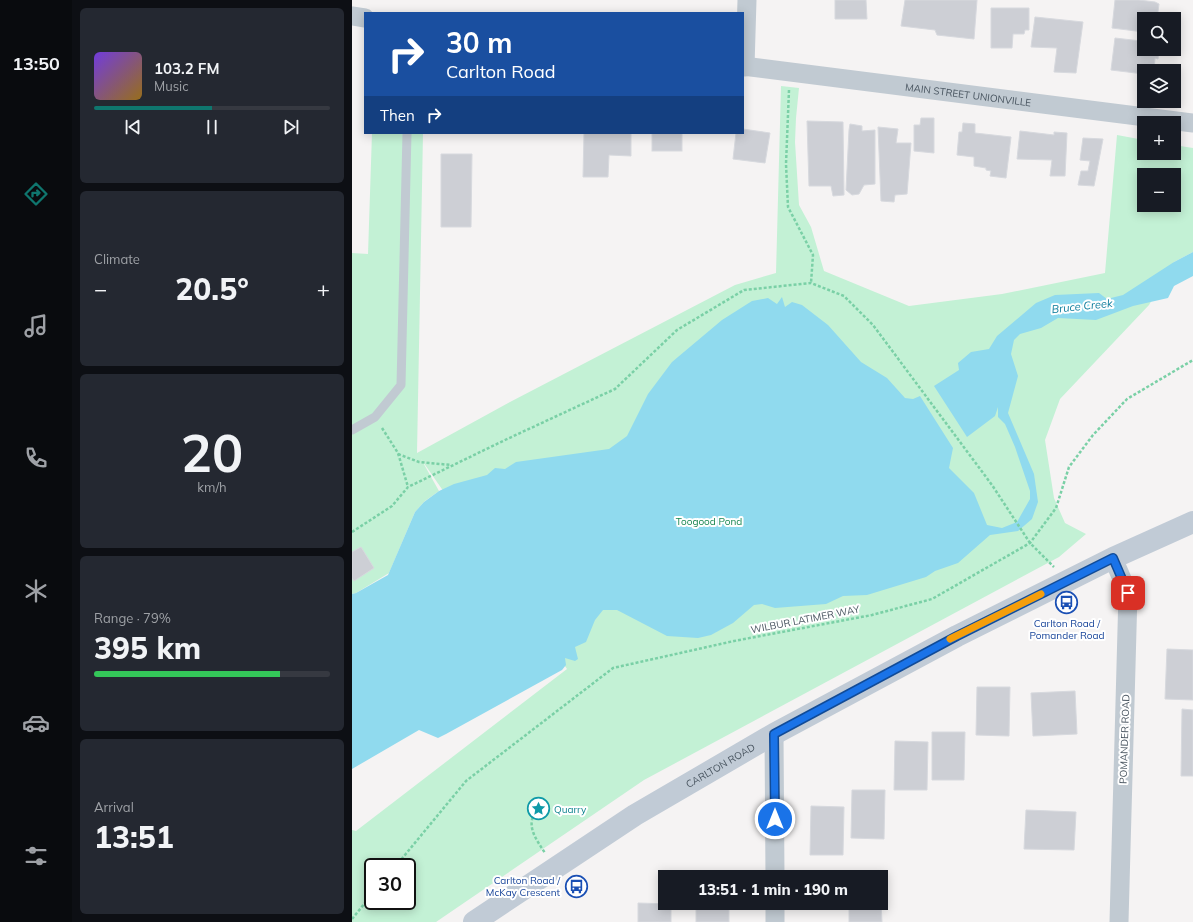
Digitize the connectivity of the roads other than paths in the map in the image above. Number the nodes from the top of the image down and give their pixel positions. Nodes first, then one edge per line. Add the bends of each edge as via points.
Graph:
1 (747, 0) edge
2 (352, 16) edge
3 (364, 18) edge
4 (744, 66) edge
5 (1193, 124) edge
6 (407, 134) edge
7 (352, 430) edge
8 (1193, 522) edge
9 (1113, 558) junction
10 (774, 734) junction
11 (775, 870) edge
12 (775, 910) edge
13 (474, 922) edge
14 (775, 922) edge
15 (1119, 922) edge

1 - 4 street
2 - 3 street
4 - 5 street, MAIN STREET UNIONVILLE
6 - 7 lane via 401,384 376,417
8 - 9 main road, CARLTON ROAD
9 - 10 main road, CARLTON ROAD via 957,636
9 - 15 street, POMANDER ROAD via 1128,593
10 - 11 street
10 - 13 main road, CARLTON ROAD via 635,815
12 - 14 street

